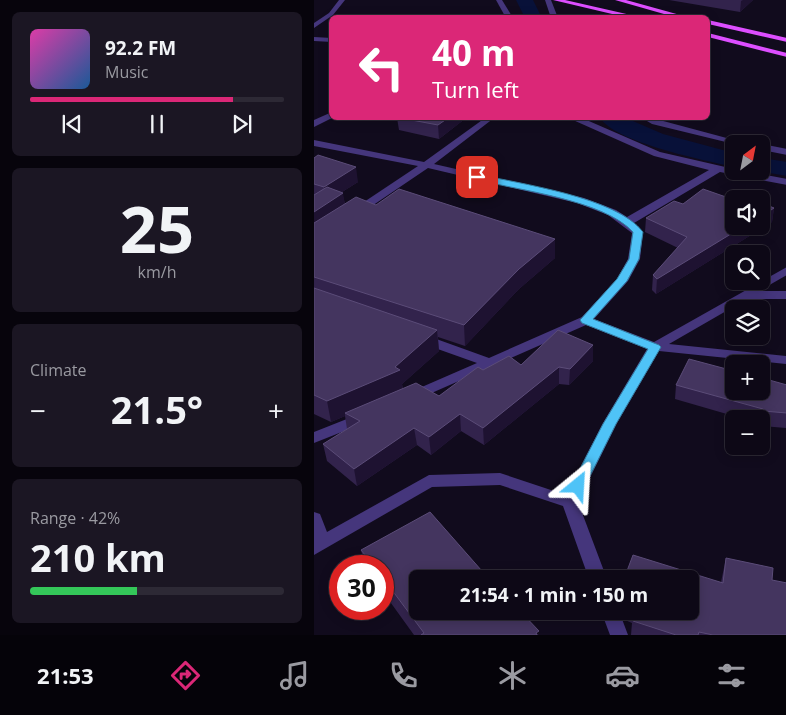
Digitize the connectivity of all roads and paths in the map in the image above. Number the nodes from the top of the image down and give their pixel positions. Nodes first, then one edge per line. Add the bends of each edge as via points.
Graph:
1 (342, 0) edge
2 (499, 0) edge
3 (548, 0) edge
4 (556, 0) edge
5 (618, 0) edge
6 (329, 15) edge
7 (330, 15) edge
8 (509, 15) edge
9 (554, 15) edge
10 (627, 15) edge
11 (676, 15) edge
12 (710, 22) edge
13 (314, 26) edge
14 (710, 36) edge
15 (314, 40) edge
16 (329, 40) edge
17 (786, 40) edge
18 (786, 55) edge
19 (329, 116) edge
20 (487, 120) edge
21 (580, 120) edge
22 (650, 120) edge
23 (314, 124) edge
24 (725, 139) edge
25 (314, 143) edge
26 (770, 149) edge
27 (786, 152) edge
28 (426, 165) junction
29 (717, 170) junction
30 (786, 182) edge
31 (346, 218) edge
32 (629, 221) junction
33 (786, 270) edge
34 (746, 295) junction
35 (786, 295) edge
36 (586, 320) junction
37 (407, 334) edge
38 (655, 347) junction
39 (786, 360) edge
40 (491, 362) junction
41 (402, 400) edge
42 (376, 412) edge
43 (314, 438) edge
44 (570, 502) junction
45 (314, 518) edge
46 (318, 545) edge
47 (595, 570) edge
48 (613, 620) edge
49 (618, 635) edge

1 - 7 street
2 - 8 street
3 - 9 street
4 - 10 main road
5 - 11 main road
6 - 13 street
12 - 17 main road
14 - 18 main road
15 - 16 street
19 - 23 street
20 - 28 street
21 - 29 street via 656,154
22 - 24 street
25 - 28 street
26 - 27 street
28 - 31 street
28 - 32 street via 577,200
29 - 30 street
29 - 32 street
32 - 36 street via 638,232 634,259 622,281
33 - 34 street
34 - 35 street
34 - 38 street
36 - 38 street
36 - 40 street
37 - 40 street
38 - 39 street
38 - 44 street
40 - 41 street
42 - 43 street
44 - 46 street via 500,479 429,481
44 - 47 street
45 - 46 street
48 - 49 street

